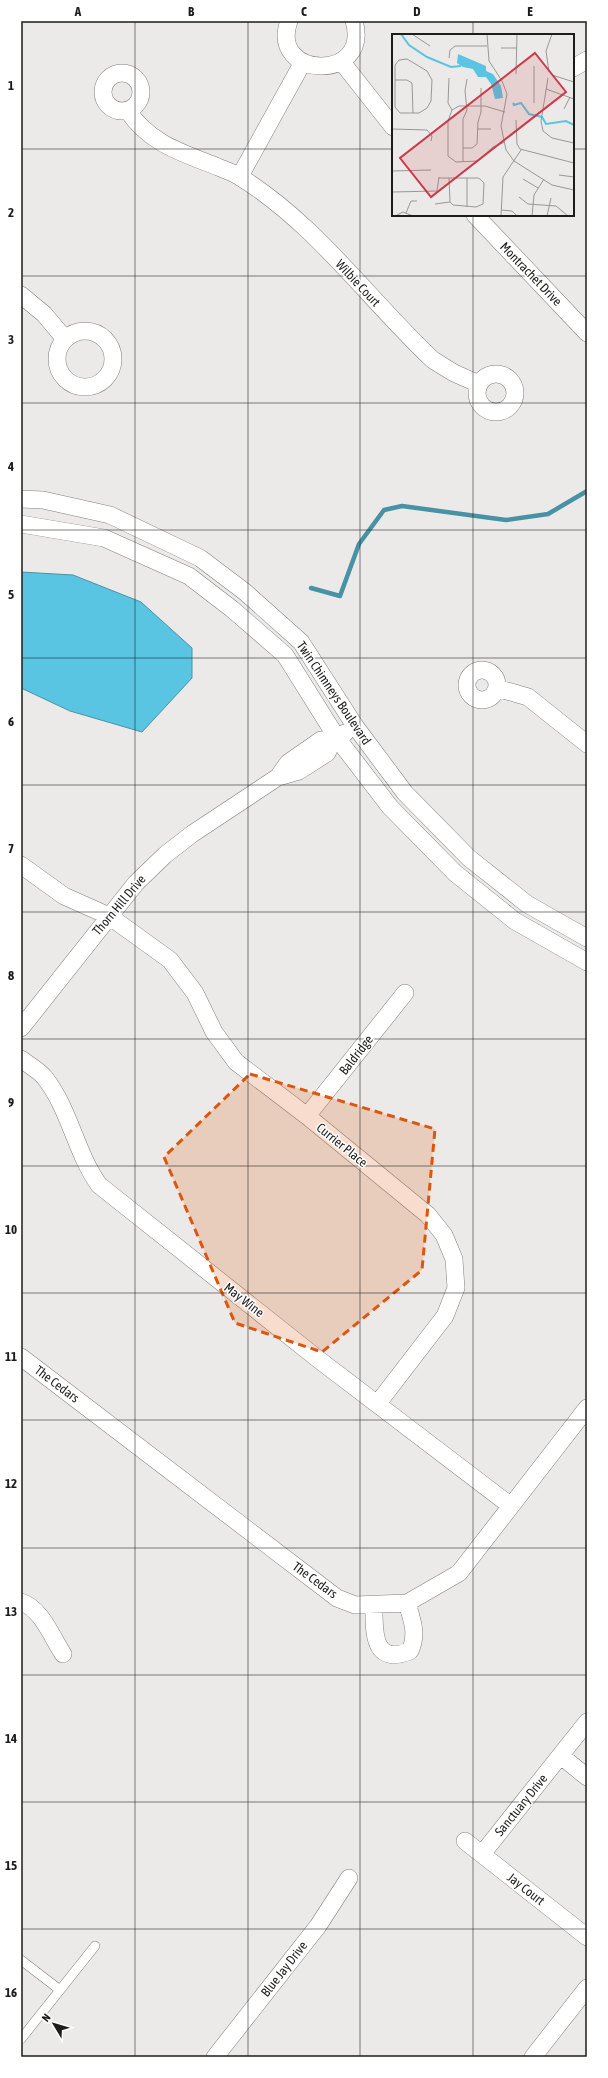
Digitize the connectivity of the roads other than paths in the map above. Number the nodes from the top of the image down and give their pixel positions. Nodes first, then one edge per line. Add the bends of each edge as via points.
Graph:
1 (289, 21) edge
2 (354, 21) edge
3 (587, 60) edge
4 (341, 61) junction
5 (303, 62) junction
6 (574, 67) edge
7 (128, 111) dead end
8 (392, 126) edge
9 (240, 176) junction
10 (476, 216) edge
11 (21, 295) edge
12 (587, 333) edge
13 (65, 339) dead end
14 (479, 384) dead end
15 (21, 499) edge
16 (21, 524) edge
17 (497, 688) dead end
18 (355, 726) junction
19 (336, 738) junction
20 (587, 744) edge
21 (21, 865) edge
22 (109, 916) junction
23 (587, 938) edge
24 (587, 962) edge
25 (404, 993) dead end
26 (21, 1028) edge
27 (21, 1059) edge
28 (308, 1116) junction
29 (21, 1357) edge
30 (378, 1403) junction
31 (587, 1408) edge
32 (511, 1506) junction
33 (21, 1602) edge
34 (407, 1603) junction
35 (374, 1605) junction
36 (63, 1654) dead end
37 (587, 1722) edge
38 (561, 1756) junction
39 (587, 1777) edge
40 (465, 1841) dead end
41 (482, 1854) junction
42 (349, 1878) dead end
43 (587, 1936) edge
44 (95, 1946) dead end
45 (21, 1960) edge
46 (587, 1988) edge
47 (60, 1990) junction
48 (21, 2039) edge
49 (215, 2057) edge
50 (533, 2057) edge

1 - 5 street via 289,44 295,56
2 - 4 street via 354,44
3 - 6 street
4 - 5 street via 324,67
4 - 8 street
5 - 9 street
7 - 9 street, Wilbie Court via 152,138
9 - 14 street, Wilbie Court via 281,207 318,240 433,360 454,374
10 - 12 street, Montrachet Drive
11 - 13 street via 44,314
15 - 18 street, Twin Chimneys Boulevard via 43,500 110,516 200,558 245,592 301,642
16 - 19 street, Twin Chimneys Boulevard via 104,538 189,576 232,608 285,655
17 - 20 street via 528,697
18 - 19 street, Thorn Hill Drive
18 - 23 street, Twin Chimneys Boulevard via 405,793 469,858 527,904
19 - 22 street, Thorn Hill Drive via 321,740 288,763 278,777 165,855 136,883
19 - 24 street, Twin Chimneys Boulevard via 390,807 455,874 515,922
21 - 22 street, Currier Place via 64,896
22 - 26 street, Thorn Hill Drive
22 - 28 street, Currier Place via 170,960 195,993 214,1032 236,1062
25 - 28 street, Baldridge
27 - 30 street, May Wine via 44,1077 64,1109 83,1159 99,1185
28 - 30 street, Currier Place via 428,1215 444,1235 454,1259 456,1288 445,1316
29 - 35 street, The Cedars via 337,1598 355,1605
30 - 32 street, May Wine
31 - 32 street, The Cedars
32 - 34 street, The Cedars via 459,1573
33 - 36 street via 39,1615
34 - 35 street, The Cedars
34 - 35 street via 415,1627 414,1641 410,1650 398,1655 388,1654 379,1648 376,1642
37 - 38 street, Sanctuary Drive
38 - 39 street
38 - 41 street, Sanctuary Drive
40 - 41 street, Jay Court
41 - 43 street, Jay Court
42 - 49 street, Blue Jay Drive via 318,1926
44 - 47 lane
45 - 47 lane
46 - 50 street
47 - 48 lane

